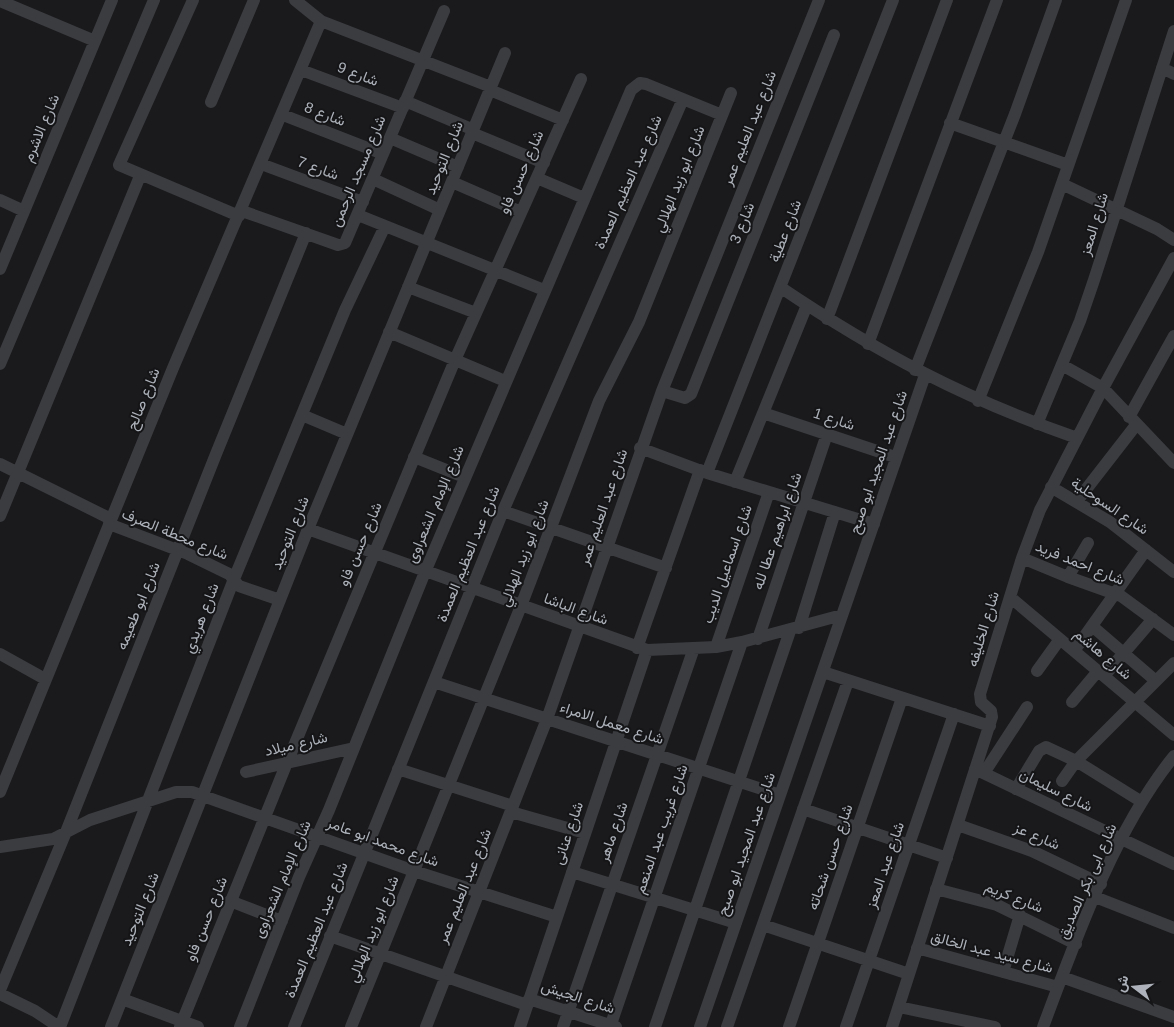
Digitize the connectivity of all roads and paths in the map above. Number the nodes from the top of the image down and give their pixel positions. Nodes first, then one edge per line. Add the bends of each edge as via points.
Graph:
1 (112, 0) edge
2 (154, 0) edge
3 (193, 0) edge
4 (254, 0) edge
5 (819, 0) edge
6 (893, 0) edge
7 (947, 0) edge
8 (997, 0) edge
9 (1056, 0) edge
10 (1126, 0) edge
11 (0, 1) edge
12 (300, 2) edge
13 (444, 11) dead end
14 (321, 21) junction
15 (1174, 31) edge
16 (834, 35) dead end
17 (95, 41) junction
18 (505, 53) dead end
19 (423, 61) junction
20 (1162, 68) junction
21 (301, 70) junction
22 (1174, 74) edge
23 (581, 79) dead end
24 (490, 89) junction
25 (731, 93) dead end
26 (683, 99) junction
27 (211, 102) dead end
28 (404, 105) junction
29 (283, 115) junction
30 (722, 115) junction
31 (563, 120) junction
32 (950, 123) junction
33 (473, 131) junction
34 (390, 138) junction
35 (1004, 142) junction
36 (383, 154) junction
37 (544, 162) junction
38 (261, 164) junction
39 (1068, 165) junction
40 (458, 167) junction
41 (140, 176) junction
42 (537, 178) junction
43 (372, 179) junction
44 (452, 182) junction
45 (1062, 184) junction
46 (584, 198) junction
47 (0, 200) edge
48 (363, 202) junction
49 (440, 210) junction
50 (1116, 210) junction
51 (24, 211) junction
52 (521, 212) junction
53 (240, 214) junction
54 (358, 215) junction
55 (385, 226) junction
56 (306, 234) junction
57 (1174, 240) edge
58 (426, 242) junction
59 (1174, 258) edge
60 (0, 269) edge
61 (495, 270) junction
62 (408, 287) junction
63 (780, 287) junction
64 (544, 290) junction
65 (807, 305) junction
66 (476, 313) junction
67 (827, 319) junction
68 (389, 332) junction
69 (1174, 336) edge
70 (868, 344) junction
71 (455, 360) junction
72 (0, 364) edge
73 (1062, 365) junction
74 (920, 373) junction
75 (504, 381) junction
76 (1103, 388) junction
77 (662, 391) junction
78 (978, 401) junction
79 (763, 412) junction
80 (302, 415) junction
81 (1133, 421) junction
82 (1037, 424) junction
83 (347, 434) junction
84 (827, 434) junction
85 (1077, 438) junction
86 (640, 448) junction
87 (414, 457) junction
88 (895, 457) junction
89 (1174, 463) edge
90 (0, 464) edge
91 (704, 472) junction
92 (18, 473) junction
93 (464, 477) junction
94 (735, 482) junction
95 (1051, 487) junction
96 (769, 492) junction
97 (1077, 501) junction
98 (804, 503) junction
99 (503, 511) junction
100 (835, 512) junction
101 (0, 516) edge
102 (110, 522) junction
103 (874, 524) junction
104 (552, 528) junction
105 (308, 529) junction
106 (1088, 543) dead end
107 (606, 547) junction
108 (178, 550) junction
109 (1146, 550) junction
110 (374, 553) junction
111 (1022, 558) junction
112 (666, 568) junction
113 (425, 572) junction
114 (1174, 572) edge
115 (1068, 577) junction
116 (234, 579) junction
117 (471, 588) junction
118 (1115, 593) junction
119 (1010, 597) junction
120 (280, 600) junction
121 (521, 606) junction
122 (842, 616) junction
123 (1153, 619) junction
124 (1092, 626) junction
125 (579, 627) junction
126 (795, 629) junction
127 (1174, 635) edge
128 (758, 639) junction
129 (1060, 639) junction
130 (742, 642) junction
131 (716, 647) junction
132 (694, 648) junction
133 (642, 649) junction
134 (1074, 651) junction
135 (1123, 653) junction
136 (0, 654) edge
137 (1174, 663) edge
138 (1036, 671) dead end
139 (823, 672) junction
140 (1101, 673) junction
141 (45, 680) junction
142 (848, 681) junction
143 (1156, 681) junction
144 (434, 682) junction
145 (484, 698) junction
146 (902, 698) junction
147 (1072, 702) dead end
148 (1134, 702) junction
149 (1027, 707) dead end
150 (954, 714) junction
151 (547, 719) junction
152 (990, 726) junction
153 (1174, 735) edge
154 (616, 742) junction
155 (354, 748) junction
156 (657, 755) junction
157 (1076, 761) junction
158 (1172, 764) edge
159 (286, 765) junction
160 (699, 768) junction
161 (398, 769) junction
162 (980, 771) junction
163 (246, 772) dead end
164 (1062, 781) dead end
165 (739, 782) junction
166 (448, 785) junction
167 (1016, 789) junction
168 (0, 792) edge
169 (203, 795) junction
170 (780, 795) junction
171 (1142, 802) junction
172 (147, 803) junction
173 (512, 809) junction
174 (803, 809) junction
175 (264, 817) junction
176 (958, 825) junction
177 (858, 828) junction
178 (66, 832) junction
179 (585, 833) junction
180 (318, 836) junction
181 (1122, 840) junction
182 (909, 845) junction
183 (0, 847) edge
184 (364, 853) junction
185 (947, 858) junction
186 (1174, 864) edge
187 (414, 871) junction
188 (572, 872) junction
189 (1101, 884) junction
190 (612, 885) junction
191 (936, 889) junction
192 (480, 893) junction
193 (1096, 897) junction
194 (654, 898) junction
195 (230, 901) junction
196 (695, 910) junction
197 (1020, 915) junction
198 (557, 917) junction
199 (282, 921) junction
200 (736, 923) junction
201 (763, 925) junction
202 (1174, 928) edge
203 (330, 936) junction
204 (817, 943) junction
205 (1076, 944) junction
206 (918, 948) junction
207 (380, 954) junction
208 (869, 961) junction
209 (1002, 972) junction
210 (909, 974) junction
211 (446, 977) junction
212 (1060, 982) junction
213 (0, 990) edge
214 (0, 994) edge
215 (122, 999) junction
216 (528, 1002) junction
217 (899, 1007) junction
218 (569, 1011) junction
219 (1174, 1018) edge
220 (182, 1024) edge
221 (612, 1026) edge
222 (60, 1027) edge
223 (111, 1027) edge
224 (198, 1027) edge
225 (240, 1027) edge
226 (294, 1027) edge
227 (351, 1027) edge
228 (426, 1027) edge
229 (520, 1027) edge
230 (563, 1027) edge
231 (654, 1027) edge
232 (700, 1027) edge
233 (727, 1027) edge
234 (789, 1027) edge
235 (846, 1027) edge
236 (892, 1027) edge
237 (995, 1027) edge
238 (1042, 1027) edge

1 - 17 street, شارع الاشرم
2 - 72 street
3 - 41 street, شارع مسجد الرحمن via 120,162 121,167
4 - 27 street
5 - 77 street, شارع عبد العليم عمر
6 - 63 street, شارع عطية
7 - 67 street
8 - 32 street
9 - 35 street, شارع عبد المجيد ابو صبح
10 - 39 street
11 - 17 street
12 - 14 street
13 - 19 street, شارع مسجد الرحمن
14 - 19 street
14 - 21 street, شارع صالح
15 - 20 street, شارع المعز
16 - 77 street, شارع 3 via 691,394 685,398
17 - 51 street, شارع الاشرم
18 - 24 street, شارع التوحيد
19 - 24 street
19 - 28 street, شارع مسجد الرحمن
20 - 22 street
20 - 50 street, شارع المعز
21 - 28 street, شارع 9
21 - 29 street, شارع صالح
23 - 31 street, شارع حسن فاو
24 - 31 street
24 - 33 street, شارع التوحيد
25 - 30 street, شارع ابو زيد الهلالي
26 - 30 street, شارع الإمام الشعراوى
26 - 46 street, شارع الإمام الشعراوى via 646,84 635,85
26 - 99 street, شارع عبد العظيم العمدة
28 - 33 street, شارع 9
28 - 34 street, شارع مسجد الرحمن
29 - 36 street, شارع 8
29 - 38 street, شارع صالح
30 - 104 street, شارع ابو زيد الهلالي via 639,322 599,401
31 - 37 street, شارع حسن فاو
32 - 35 street
32 - 70 street
33 - 37 street, شارع 9
33 - 40 street, شارع التوحيد
34 - 36 street, شارع مسجد الرحمن
34 - 40 street
35 - 39 street
35 - 74 street, شارع عبد المجيد ابو صبح
36 - 43 street, شارع مسجد الرحمن
37 - 42 street, شارع حسن فاو
38 - 48 street, شارع 7
38 - 53 street, شارع صالح
39 - 45 street
40 - 44 street, شارع التوحيد
41 - 53 street, شارع مسجد الرحمن
41 - 92 street
42 - 46 street
42 - 52 street, شارع حسن فاو
43 - 48 street, شارع مسجد الرحمن
43 - 49 street
44 - 49 street, شارع التوحيد
44 - 52 street
45 - 50 street
45 - 78 street via 1020,300
46 - 64 street, شارع الإمام الشعراوى
47 - 51 street
48 - 54 street, شارع مسجد الرحمن
49 - 58 street, شارع التوحيد
50 - 57 street
50 - 73 street, شارع المعز
51 - 60 street, شارع الاشرم
52 - 61 street, شارع حسن فاو
53 - 56 street, شارع مسجد الرحمن
53 - 102 street, شارع صالح
54 - 55 street
54 - 56 street, شارع مسجد الرحمن via 342,245
55 - 58 street
55 - 80 street, شارع هريدي via 352,293
56 - 108 street, شارع ابو طعيمه
58 - 61 street
58 - 62 street, شارع التوحيد
59 - 76 street, شارع الخليفه
61 - 64 street
61 - 66 street, شارع حسن فاو
62 - 66 street
62 - 68 street, شارع التوحيد
63 - 65 street
63 - 91 street, شارع عطية
64 - 75 street, شارع الإمام الشعراوى
65 - 67 street
65 - 79 street
66 - 71 street, شارع حسن فاو
67 - 70 street
68 - 71 street
68 - 83 street, شارع التوحيد
69 - 81 street
70 - 74 street
71 - 75 street
71 - 87 street, شارع حسن فاو
73 - 76 street
73 - 82 street, شارع المعز
74 - 78 street
74 - 88 street, شارع عبد المجيد ابو صبح
75 - 93 street, شارع الإمام الشعراوى
76 - 81 street
76 - 85 street, شارع الخليفه
77 - 86 street, شارع عبد العليم عمر
78 - 82 street
79 - 84 street, شارع 1
79 - 94 street
80 - 83 street
80 - 116 street, شارع هريدي
81 - 89 street
81 - 97 street
82 - 85 street
83 - 105 street, شارع التوحيد
84 - 88 street, شارع 1
84 - 98 street, شارع ابراهيم عطا لله
85 - 95 street, شارع الخليفه
86 - 91 street
86 - 107 street, شارع عبد العليم عمر
87 - 93 street
87 - 110 street, شارع حسن فاو
88 - 103 street, شارع عبد المجيد ابو صبح
90 - 92 street, شارع محطة الصرف
91 - 94 street
91 - 112 street, شارع عنانى
92 - 101 street
92 - 102 street, شارع محطة الصرف
93 - 113 street, شارع الإمام الشعراوى
94 - 96 street
95 - 97 street, شارع السوحلية
95 - 111 street, شارع الخليفه
96 - 98 street
96 - 131 street, شارع اسماعيل الديب
97 - 109 street, شارع السوحلية
98 - 100 street
98 - 128 street, شارع ابراهيم عطا لله
99 - 104 street
99 - 117 street, شارع عبد العظيم العمدة
100 - 103 street
100 - 126 street
102 - 108 street, شارع محطة الصرف
102 - 141 street, شارع صالح
103 - 122 street, شارع عبد المجيد ابو صبح
104 - 107 street
104 - 121 street, شارع ابو زيد الهلالي
105 - 110 street, شارع الباشا
105 - 120 street, شارع التوحيد
106 - 115 street
107 - 112 street
107 - 125 street, شارع عبد العليم عمر
108 - 116 street, شارع محطة الصرف
108 - 178 street, شارع ابو طعيمه
109 - 114 street, شارع السوحلية
109 - 118 street
110 - 113 street, شارع الباشا
110 - 159 street, شارع حسن فاو
111 - 115 street, شارع احمد فريد
111 - 119 street, شارع الخليفه
112 - 133 street, شارع عنانى
113 - 117 street, شارع الباشا
113 - 155 street, شارع الإمام الشعراوى
115 - 118 street, شارع احمد فريد
116 - 120 street, شارع محطة الصرف via 239,586
116 - 172 street, شارع هريدي
117 - 121 street, شارع الباشا
117 - 144 street, شارع عبد العظيم العمدة
118 - 123 street, شارع احمد فريد
118 - 124 street
119 - 129 street, شارع هاشم
119 - 152 street, شارع الخليفه via 980,694 981,702 992,714
120 - 169 street, شارع التوحيد
121 - 125 street, شارع الباشا
121 - 145 street, شارع ابو زيد الهلالي
122 - 126 street, شارع الباشا
122 - 139 street, شارع عبد المجيد ابو صبح
123 - 127 street, شارع احمد فريد
123 - 135 street
124 - 134 street
124 - 135 street
125 - 133 street, شارع الباشا
125 - 151 street, شارع عبد العليم عمر
126 - 128 street, شارع الباشا
126 - 165 street
128 - 130 street, شارع الباشا
129 - 134 street, شارع هاشم
129 - 138 street
130 - 131 street, شارع الباشا
130 - 160 street, شارع غريب عبد المنعم
131 - 132 street, شارع الباشا
132 - 133 street, شارع الباشا
132 - 156 street, شارع ماهر
133 - 154 street, شارع عنانى
134 - 140 street, شارع هاشم
135 - 140 street
135 - 143 street
136 - 141 street
137 - 143 street
139 - 142 street
139 - 170 street, شارع عبد المجيد ابو صبح
140 - 147 street
140 - 148 street, شارع هاشم
141 - 168 street, شارع صالح
142 - 146 street
142 - 174 street
143 - 148 street
144 - 145 street, شارع معمل الامراء
144 - 161 street, شارع عبد العظيم العمدة
145 - 151 street, شارع معمل الامراء
145 - 166 street, شارع ابو زيد الهلالي
146 - 150 street
146 - 177 street, شارع حسن شحاته
148 - 153 street, شارع هاشم
148 - 157 street
149 - 162 street
150 - 152 street
150 - 182 street, شارع عبد المعز
151 - 154 street, شارع معمل الامراء
151 - 173 street, شارع عبد العليم عمر
152 - 162 street
154 - 156 street, شارع معمل الامراء
154 - 179 street, شارع عنانى
155 - 159 street, شارع ميلاد
155 - 180 street, شارع الإمام الشعراوى
156 - 160 street, شارع معمل الامراء
156 - 190 street, شارع ماهر
157 - 164 street
157 - 167 street via 1051,748 1042,748
157 - 171 street
158 - 171 street, شارع ابى بكر الصديق
159 - 163 street, شارع ميلاد
159 - 175 street, شارع حسن فاو
160 - 165 street, شارع معمل الامراء
160 - 194 street, شارع غريب عبد المنعم
161 - 166 street
161 - 184 street, شارع عبد العظيم العمدة
162 - 167 street, شارع سليمان
162 - 176 street
165 - 170 street, شارع معمل الامراء
165 - 196 street
166 - 173 street
166 - 187 street, شارع ابو زيد الهلالي
167 - 181 street, شارع سليمان
169 - 172 street, شارع محمد ابو عامر via 176,792
169 - 175 street, شارع محمد ابو عامر
169 - 215 street, شارع التوحيد
170 - 200 street, شارع عبد المجيد ابو صبح
171 - 181 street, شارع ابى بكر الصديق
172 - 178 street, شارع محمد ابو عامر via 85,822
172 - 222 street, شارع هريدي
173 - 179 street
173 - 192 street, شارع عبد العليم عمر
174 - 177 street
174 - 201 street
175 - 180 street, شارع محمد ابو عامر
175 - 195 street, شارع حسن فاو
176 - 185 street
176 - 189 street, شارع عز via 1032,851
177 - 182 street
177 - 204 street, شارع حسن شحاته
178 - 183 street, شارع محمد ابو عامر via 47,841
178 - 213 street, شارع ابو طعيمه
179 - 188 street, شارع عنانى
180 - 184 street, شارع محمد ابو عامر
180 - 199 street, شارع الإمام الشعراوى
181 - 186 street, شارع سليمان
181 - 189 street, شارع ابى بكر الصديق
182 - 185 street
182 - 208 street, شارع عبد المعز
184 - 187 street, شارع محمد ابو عامر
184 - 203 street, شارع عبد العظيم العمدة
185 - 191 street
187 - 192 street, شارع محمد ابو عامر
187 - 207 street, شارع ابو زيد الهلالي
188 - 190 street
188 - 198 street, شارع عنانى
189 - 193 street, شارع ابى بكر الصديق
190 - 194 street
190 - 218 street, شارع ماهر
191 - 197 street, شارع كريم via 998,905
191 - 206 street
192 - 198 street, شارع محمد ابو عامر
192 - 211 street, شارع عبد العليم عمر
193 - 202 street
193 - 205 street, شارع ابى بكر الصديق
194 - 196 street
194 - 221 street, شارع غريب عبد المنعم
195 - 199 street
195 - 220 street, شارع حسن فاو
196 - 200 street
196 - 231 street
197 - 205 street, شارع كريم
197 - 209 street
198 - 216 street, شارع عنانى
199 - 225 street, شارع الإمام الشعراوى
200 - 232 street, شارع عبد المجيد ابو صبح
201 - 204 street
201 - 233 street
203 - 207 street, شارع الجيش
203 - 226 street, شارع عبد العظيم العمدة
204 - 208 street
204 - 234 street, شارع حسن شحاته
205 - 212 street, شارع ابى بكر الصديق
206 - 209 street, شارع سيد عبد الخالق
206 - 210 street
207 - 211 street, شارع الجيش
207 - 227 street, شارع ابو زيد الهلالي
208 - 210 street
208 - 235 street, شارع عبد المعز
209 - 212 street, شارع سيد عبد الخالق
210 - 217 street
211 - 216 street, شارع الجيش
211 - 228 street, شارع عبد العليم عمر
212 - 219 street, شارع سيد عبد الخالق
212 - 238 street, شارع ابى بكر الصديق
214 - 222 street
215 - 220 street
215 - 223 street, شارع التوحيد
216 - 218 street, شارع الجيش
216 - 229 street, شارع عنانى
217 - 236 street
217 - 237 street
218 - 221 street, شارع الجيش
218 - 230 street, شارع ماهر
220 - 224 street

